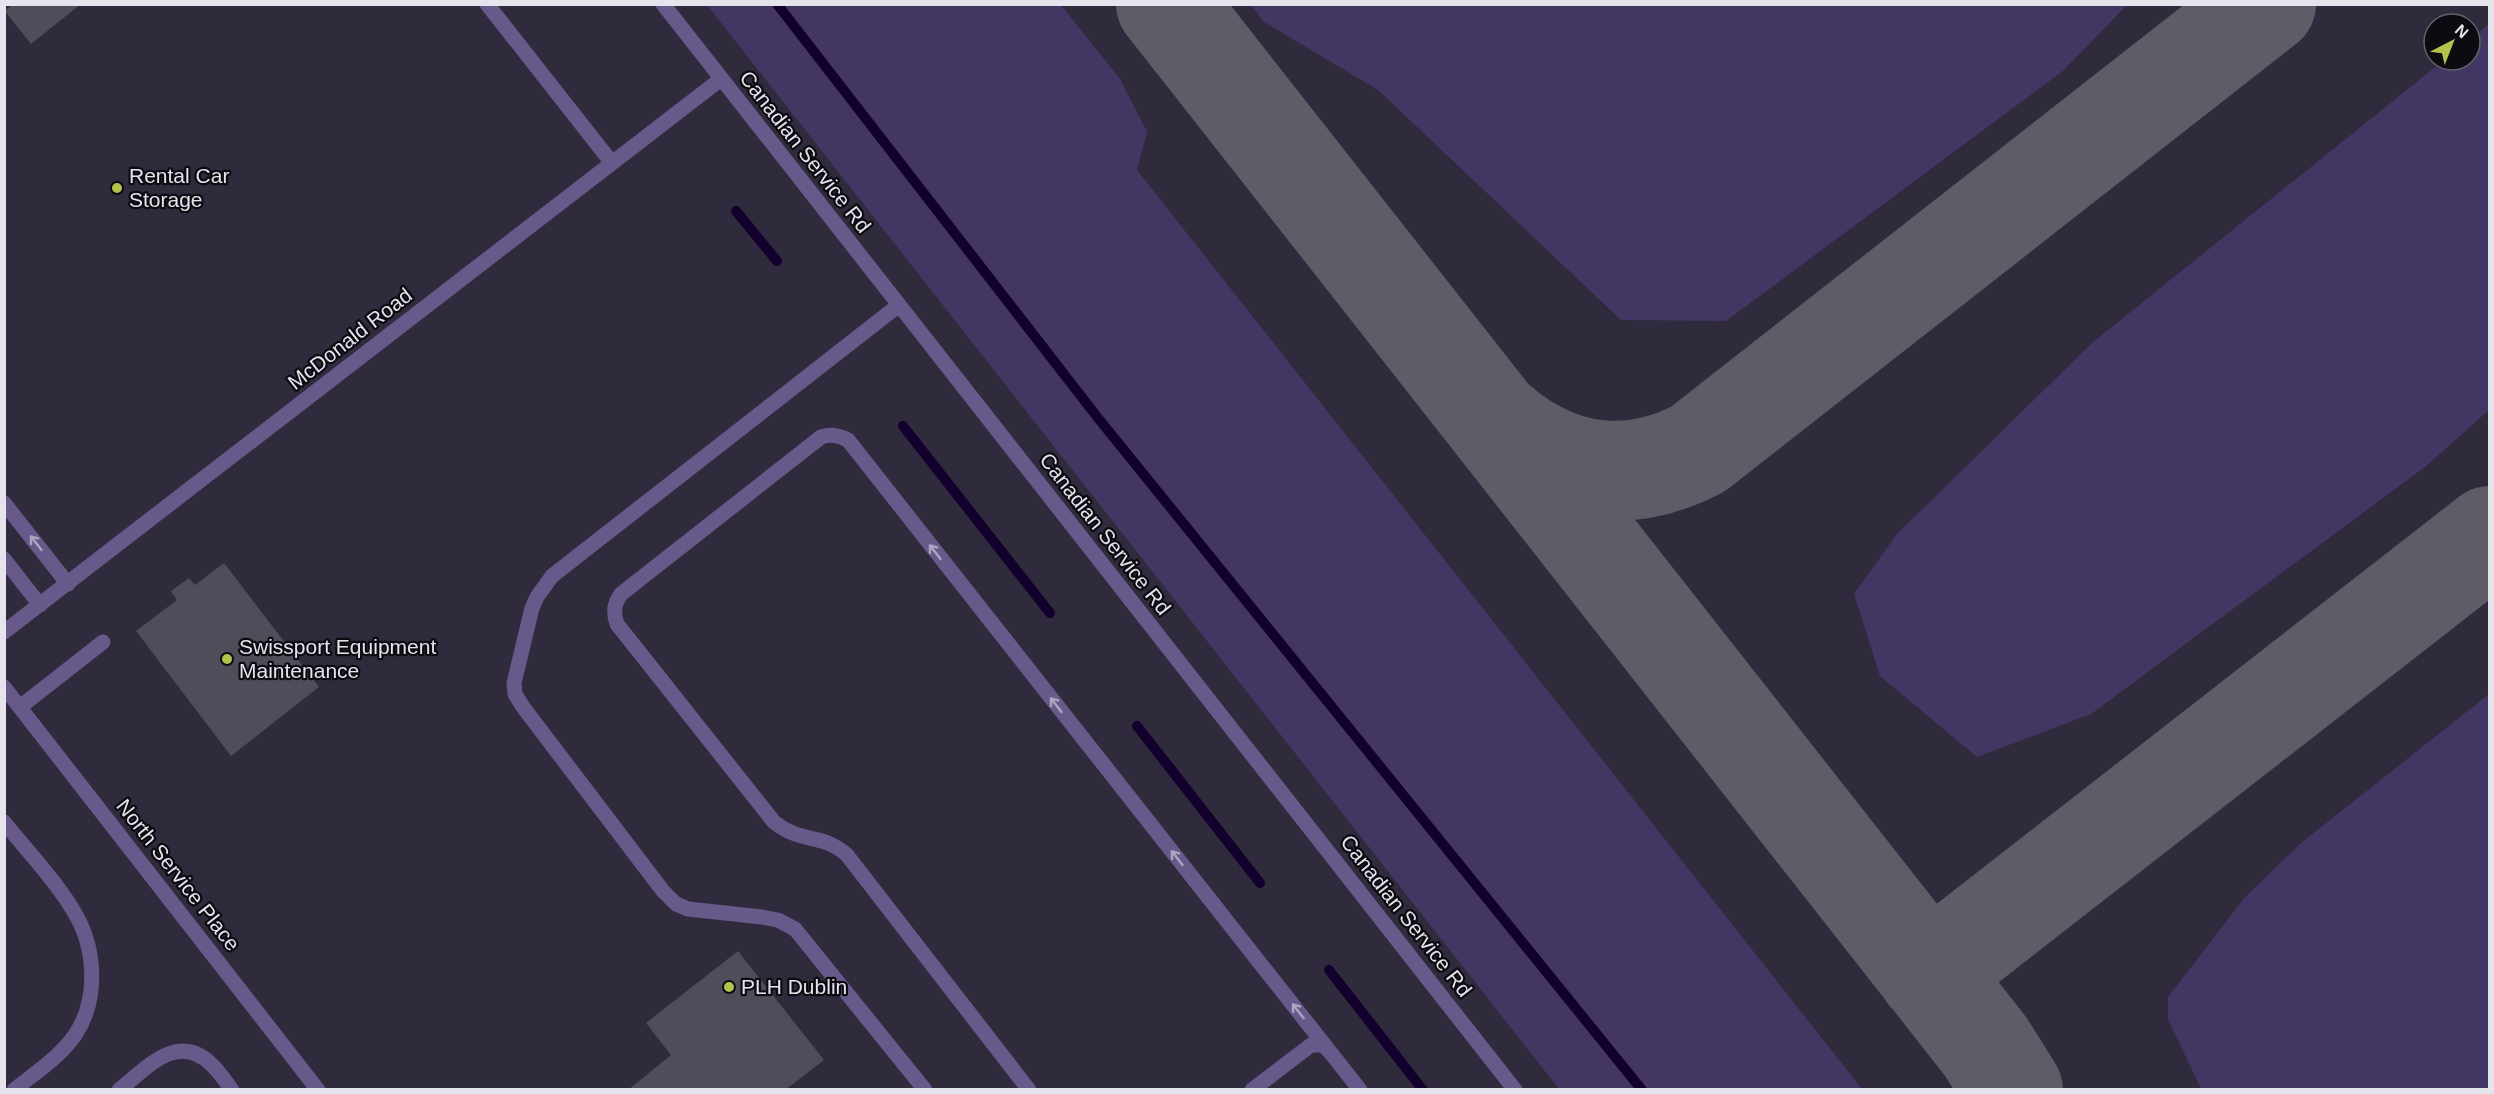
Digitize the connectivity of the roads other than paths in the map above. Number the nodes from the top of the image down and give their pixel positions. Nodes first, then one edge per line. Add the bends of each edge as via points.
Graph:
1 (488, 4) edge
2 (663, 4) edge
3 (721, 79) junction
4 (612, 163) junction
5 (899, 305) junction
6 (4, 503) edge
7 (4, 559) edge
8 (68, 584) junction
9 (40, 605) junction
10 (4, 632) edge
11 (104, 642) dead end
12 (4, 687) edge
13 (20, 706) junction
14 (4, 822) edge
15 (1329, 1051) junction
16 (14, 1089) edge
17 (119, 1089) edge
18 (232, 1089) edge
19 (318, 1089) edge
20 (925, 1089) edge
21 (1029, 1089) edge
22 (1252, 1089) edge
23 (1360, 1089) edge
24 (1515, 1089) edge

1 - 4 lane
2 - 3 lane, Canadian Service Rd
3 - 4 lane, McDonald Road
3 - 5 lane, Canadian Service Rd
4 - 8 lane, McDonald Road
5 - 20 lane via 552,576 532,608 514,683 523,707 676,904 701,912 778,920 795,929
5 - 24 lane, Canadian Service Rd
8 -> 6 lane
7 - 9 lane
8 - 9 lane, McDonald Road
9 - 10 lane, McDonald Road
11 - 13 lane
12 - 13 lane, North Service Place
13 - 19 lane, North Service Place
14 - 16 lane via 77,916 90,955 92,978 90,997 76,1035
15 -> 21 lane via 848,440 839,435 821,437 621,594 614,615 617,624 774,822 787,833 830,843 847,855
15 - 22 lane via 1323,1045 1311,1045
15 - 23 lane
17 - 18 lane via 162,1057 181,1050 193,1052 212,1064

